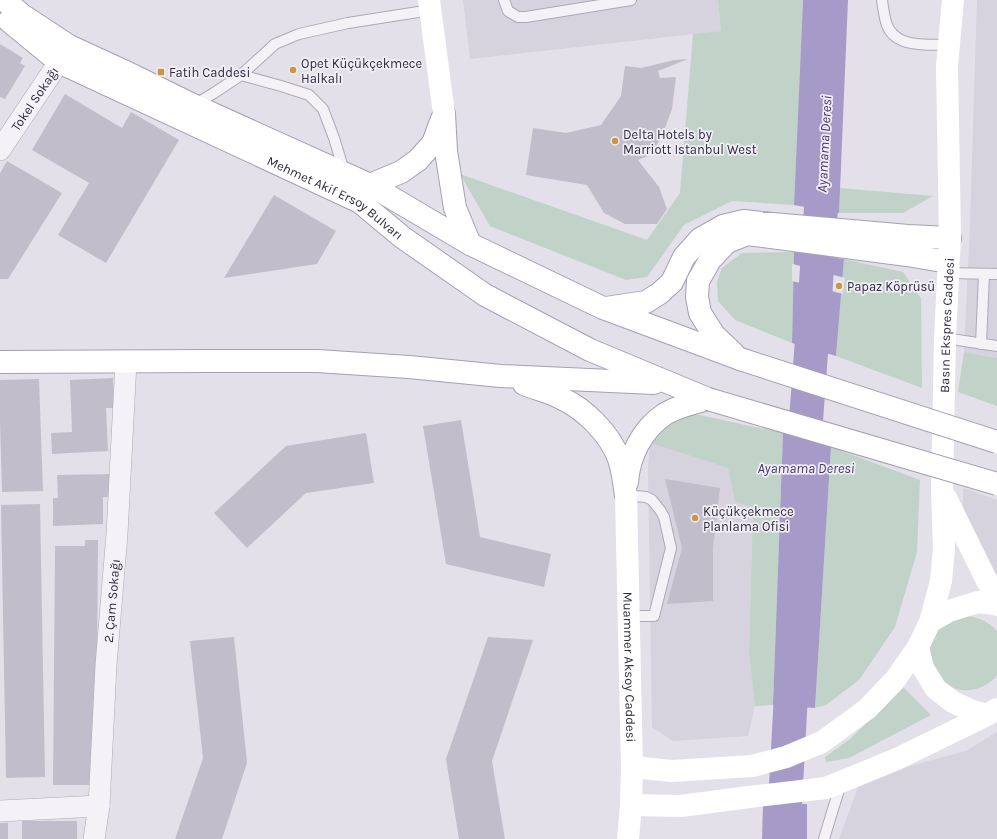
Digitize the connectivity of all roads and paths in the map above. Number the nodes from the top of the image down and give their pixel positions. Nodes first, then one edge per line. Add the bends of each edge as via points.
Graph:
1 (4, 0) edge
2 (504, 0) edge
3 (631, 0) edge
4 (882, 0) edge
5 (953, 0) edge
6 (430, 5) edge
7 (24, 7) edge
8 (0, 14) edge
9 (949, 44) junction
10 (64, 54) junction
11 (241, 75) junction
12 (193, 105) junction
13 (444, 114) junction
14 (0, 150) edge
15 (345, 173) junction
16 (370, 184) junction
17 (754, 229) junction
18 (950, 238) junction
19 (470, 244) junction
20 (907, 245) junction
21 (948, 268) junction
22 (984, 274) junction
23 (997, 274) edge
24 (603, 308) junction
25 (945, 338) junction
26 (981, 344) junction
27 (997, 346) edge
28 (740, 359) junction
29 (0, 362) edge
30 (126, 362) junction
31 (501, 376) junction
32 (670, 384) junction
33 (708, 399) junction
34 (997, 442) edge
35 (997, 484) edge
36 (942, 490) junction
37 (626, 495) junction
38 (997, 596) edge
39 (997, 605) edge
40 (629, 616) junction
41 (930, 622) junction
42 (918, 647) junction
43 (992, 712) edge
44 (632, 767) junction
45 (834, 785) junction
46 (630, 805) junction
47 (99, 806) junction
48 (0, 811) edge
49 (94, 839) edge
50 (628, 839) edge
51 (824, 839) edge

1 - 7 main road
2 - 3 lane via 508,12 518,17
4 - 9 lane via 888,28 897,38 912,44
5 - 9 main road, Basın Ekspres Caddesi
6 - 11 lane via 299,34 275,44
6 - 13 main road
7 - 10 main road
8 - 10 main road, Mehmet Akif Ersoy Bulvarı
9 - 18 main road, Basın Ekspres Caddesi via 947,66
10 - 12 main road via 130,74
10 - 14 street, Tokel Sokağı
10 - 32 main road, Mehmet Akif Ersoy Bulvarı via 360,202 402,237 485,294 590,350
11 - 12 lane
11 - 15 lane via 309,95 323,110
12 - 15 main road
13 - 16 main road via 434,143 418,160 401,172
13 - 19 main road via 446,151 455,208
15 - 16 main road
16 - 19 main road
17 - 20 main road
17 - 24 main road via 744,221 722,226 700,239 684,257 672,282 660,293 646,302
17 - 28 main road via 727,242 710,260 698,281 700,313 714,335
18 - 20 main road
18 - 21 main road, Basın Ekspres Caddesi
19 - 24 main road
20 - 21 main road
21 - 22 lane
21 - 25 main road, Basın Ekspres Caddesi
22 - 23 lane
22 - 26 lane
24 - 28 main road
25 - 26 lane
25 - 36 main road, Basın Ekspres Caddesi
26 - 27 lane
28 - 34 main road, bridge
29 - 30 main road, Mehmet Akif Ersoy Bulvarı
30 - 31 main road, Mehmet Akif Ersoy Bulvarı via 316,362 409,367
30 - 47 street, 2. Çam Sokağı
31 - 32 main road, Mehmet Akif Ersoy Bulvarı
31 - 37 main road via 561,398 584,412 598,426 616,452 624,476
32 - 33 main road, Mehmet Akif Ersoy Bulvarı
33 - 35 main road, Mehmet Akif Ersoy Bulvarı, bridge
33 - 37 main road via 684,405 664,414 653,424 635,448 630,463
36 - 38 main road via 986,582
36 - 41 main road, Basın Ekspres Caddesi via 944,548 941,581
37 - 40 main road, Muammer Aksoy Caddesi
37 - 40 lane via 646,497 656,504 664,517 671,548 654,616
39 - 41 main road via 978,602 949,611
40 - 44 main road, Muammer Aksoy Caddesi
41 - 42 main road, Basın Ekspres Caddesi
42 - 43 main road via 923,668 936,688 953,702 972,711
42 - 44 main road, Basın Ekspres Caddesi via 895,680 867,709 822,742 786,757 752,766 672,771
43 - 45 main road via 897,759
44 - 46 main road, Muammer Aksoy Caddesi
45 - 46 main road via 681,806
45 - 51 lane via 833,809
46 - 50 main road, Muammer Aksoy Caddesi
47 - 48 street
47 - 49 street, 2. Çam Sokağı

